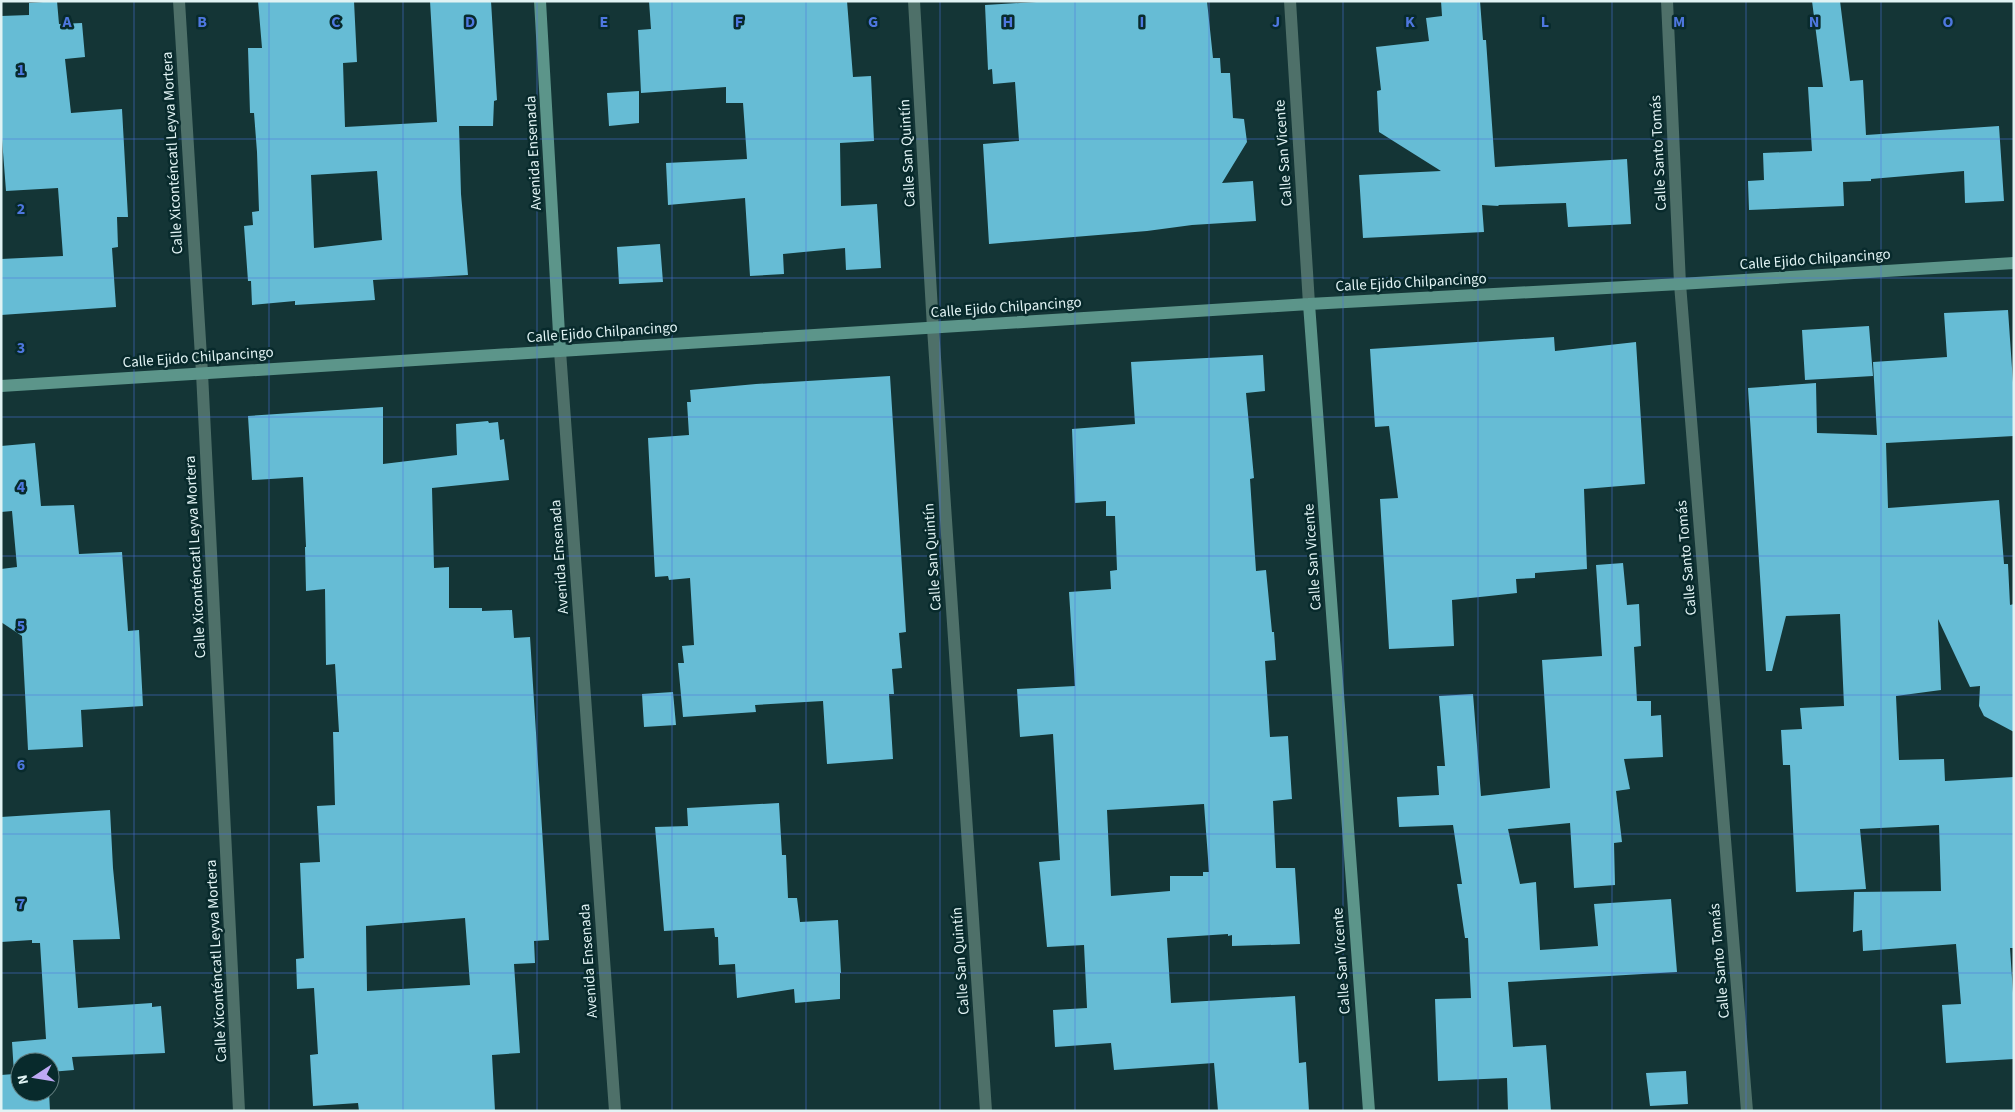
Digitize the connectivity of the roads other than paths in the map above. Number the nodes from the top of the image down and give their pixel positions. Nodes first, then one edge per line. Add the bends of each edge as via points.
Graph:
1 (180, 1) edge
2 (540, 1) edge
3 (914, 1) edge
4 (1290, 1) edge
5 (1667, 1) edge
6 (2014, 263) edge
7 (1680, 284) junction
8 (1309, 304) junction
9 (933, 328) junction
10 (560, 351) junction
11 (202, 373) junction
12 (1, 386) edge
13 (240, 1111) edge
14 (615, 1111) edge
15 (986, 1111) edge
16 (1369, 1111) edge
17 (1747, 1111) edge

1 - 11 street, Calle Xiconténcatl Leyva Mortera
2 - 10 street, Avenida Ensenada
3 - 9 street, Calle San Quintín
4 - 8 street, Calle San Vicente
5 - 7 street, Calle Santo Tomás
6 - 7 street, Calle Ejido Chilpancingo
7 - 8 street, Calle Ejido Chilpancingo
7 - 17 street, Calle Santo Tomás
8 - 9 street, Calle Ejido Chilpancingo
8 - 16 street, Calle San Vicente
9 - 10 street, Calle Ejido Chilpancingo
9 - 15 street, Calle San Quintín
10 - 11 street, Calle Ejido Chilpancingo
10 - 14 street, Avenida Ensenada
11 - 12 street, Calle Ejido Chilpancingo
11 - 13 street, Calle Xiconténcatl Leyva Mortera

